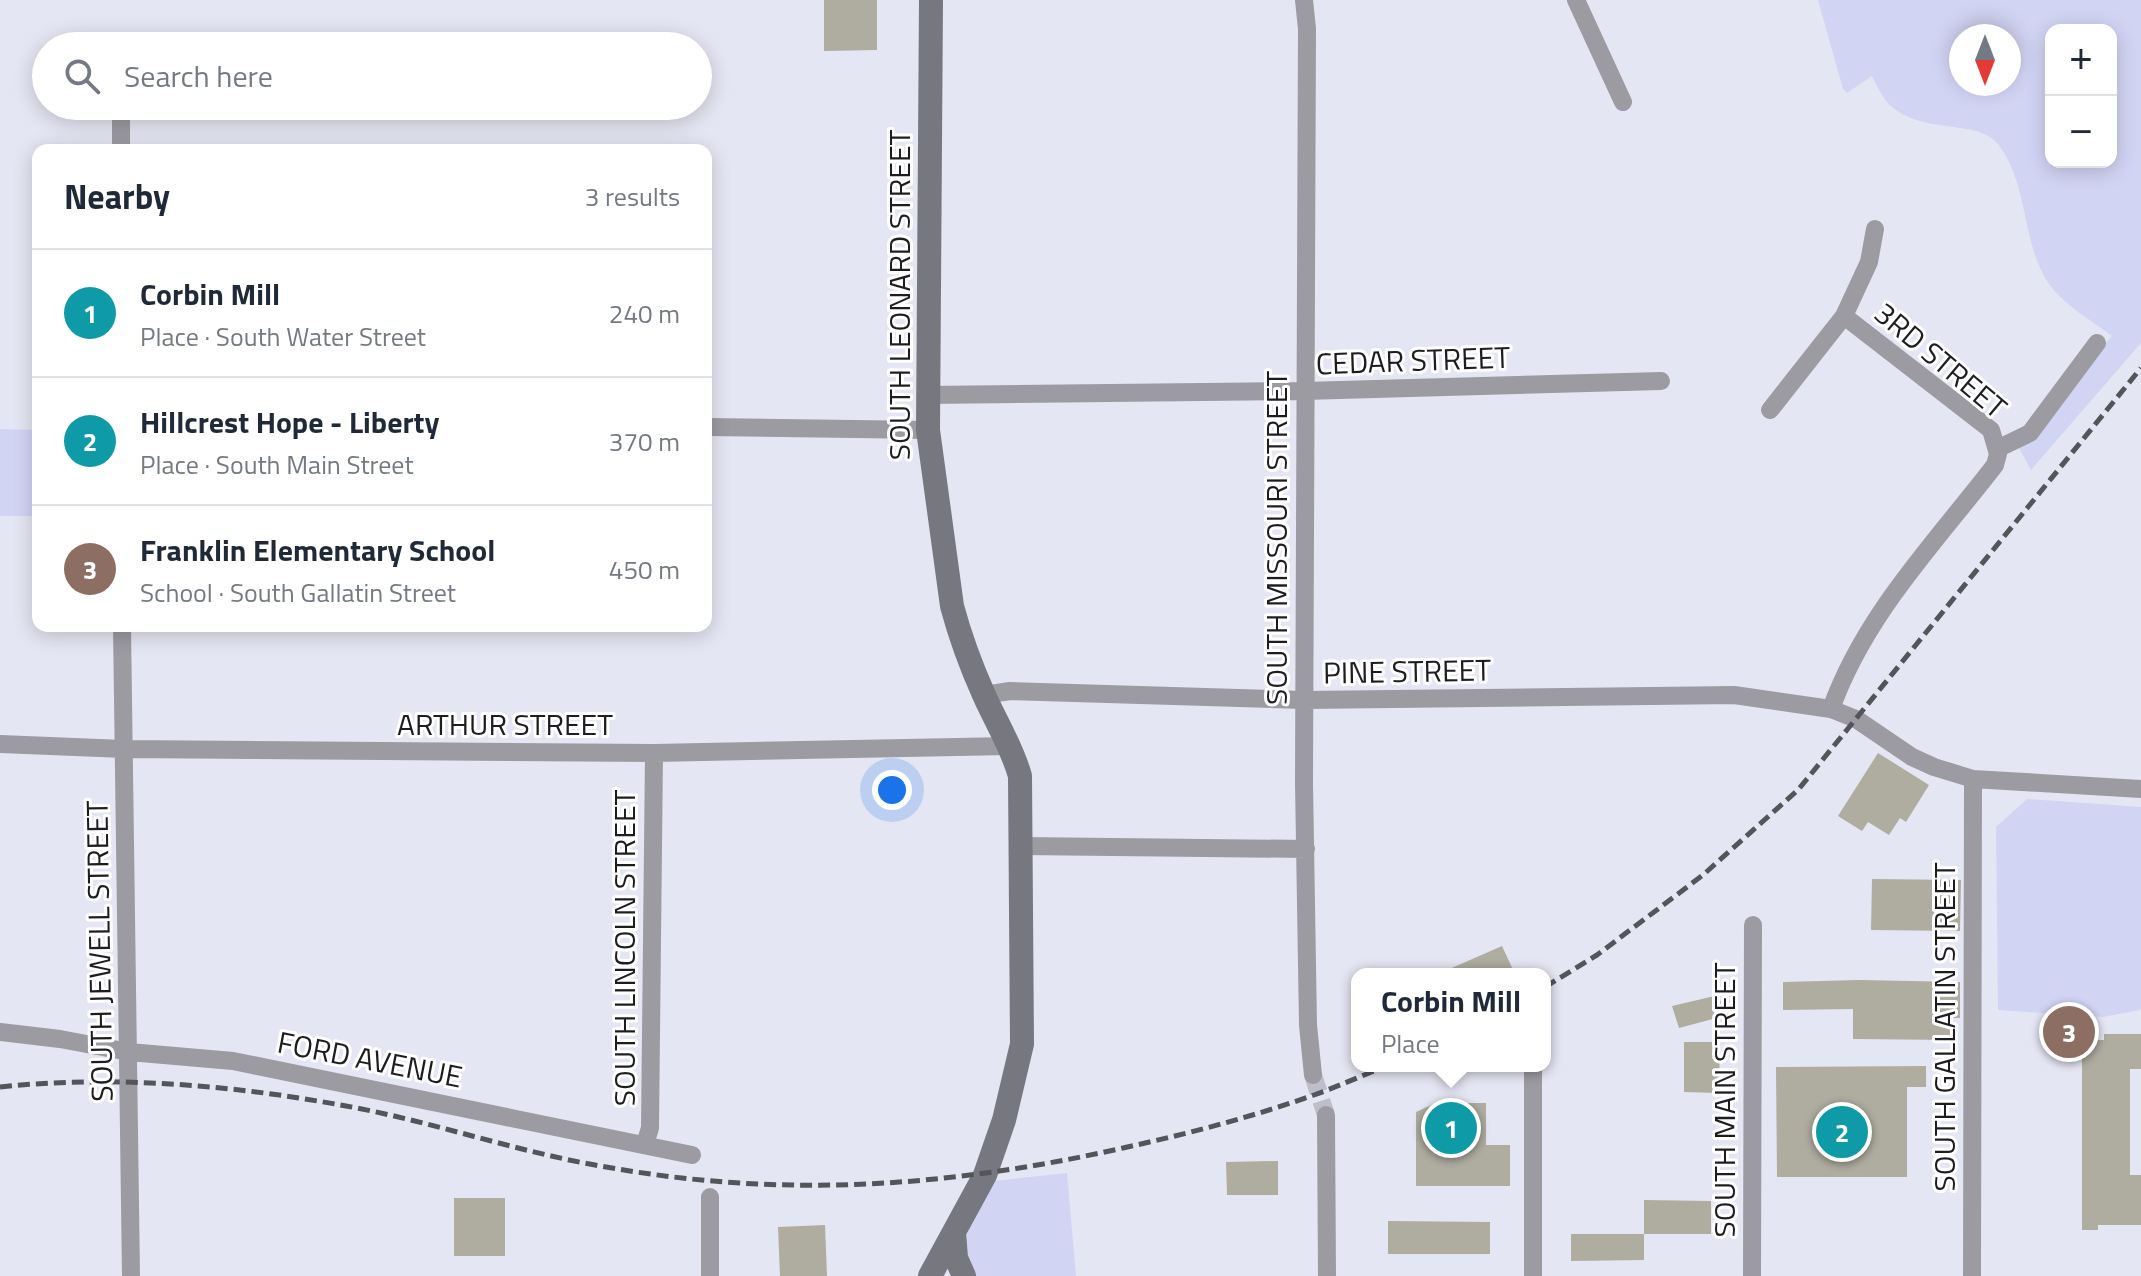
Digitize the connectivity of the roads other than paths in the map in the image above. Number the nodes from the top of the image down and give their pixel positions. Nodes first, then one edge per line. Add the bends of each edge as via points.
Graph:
1 (931, 0) edge
2 (1304, 0) edge
3 (1576, 0) edge
4 (1623, 102) dead end
5 (121, 120) edge
6 (121, 144) edge
7 (1875, 229) dead end
8 (1844, 316) junction
9 (2097, 343) dead end
10 (1661, 381) dead end
11 (1304, 391) junction
12 (926, 395) junction
13 (1770, 410) dead end
14 (712, 427) edge
15 (928, 430) junction
16 (1997, 449) junction
17 (122, 632) edge
18 (984, 695) junction
19 (1304, 700) junction
20 (1831, 709) junction
21 (0, 744) edge
22 (1009, 746) junction
23 (124, 749) junction
24 (654, 753) junction
25 (1973, 779) junction
26 (2141, 789) edge
27 (1021, 846) junction
28 (1306, 849) junction
29 (1753, 925) dead end
30 (0, 1032) edge
31 (129, 1052) junction
32 (1533, 1072) edge
33 (1313, 1075) tunnel mouth
34 (1326, 1115) tunnel mouth
35 (645, 1144) junction
36 (692, 1155) dead end
37 (710, 1197) dead end
38 (954, 1232) junction
39 (131, 1276) edge
40 (710, 1276) edge
41 (930, 1276) edge
42 (964, 1276) edge
43 (1327, 1276) edge
44 (1533, 1276) edge
45 (1752, 1276) edge
46 (1972, 1276) edge

1 - 12 main road, SOUTH LEONARD STREET
2 - 11 street, SOUTH MISSOURI STREET
3 - 4 street
5 - 6 street
7 - 8 street via 1869,262
8 - 13 street
8 - 16 street, 3RD STREET via 1991,430
9 - 16 street via 2030,433
10 - 11 street, CEDAR STREET
11 - 12 street, CEDAR STREET
11 - 19 street, SOUTH MISSOURI STREET
12 - 15 main road, SOUTH LEONARD STREET
14 - 15 street
15 - 18 main road, SOUTH LEONARD STREET via 952,606
16 - 20 street via 1995,465 1882,608
17 - 23 street, SOUTH JEWELL STREET
18 - 19 street, PINE STREET via 1010,691
18 - 22 main road, SOUTH LEONARD STREET
19 - 20 street, PINE STREET via 1734,695
19 - 28 street, SOUTH MISSOURI STREET
20 - 25 street, PINE STREET via 1856,719 1912,757
21 - 23 street, ARTHUR STREET
22 - 24 street, ARTHUR STREET
22 - 27 main road, SOUTH LEONARD STREET via 1020,776
23 - 24 street, ARTHUR STREET
23 - 31 street, SOUTH JEWELL STREET
24 - 35 street, SOUTH LINCOLN STREET via 650,1128
25 - 26 street, PINE STREET
25 - 46 street, SOUTH GALLATIN STREET
27 - 28 street
27 - 38 main road, SOUTH LEONARD STREET via 1022,1044 985,1175
28 - 33 street, SOUTH MISSOURI STREET
29 - 45 street, SOUTH MAIN STREET
30 - 31 street, FORD AVENUE
31 - 35 street, FORD AVENUE via 233,1061
31 - 39 street, SOUTH JEWELL STREET
32 - 44 street
34 - 43 street
35 - 36 street, FORD AVENUE
37 - 40 street
38 - 41 main road, SOUTH LEONARD STREET
38 - 42 main road

